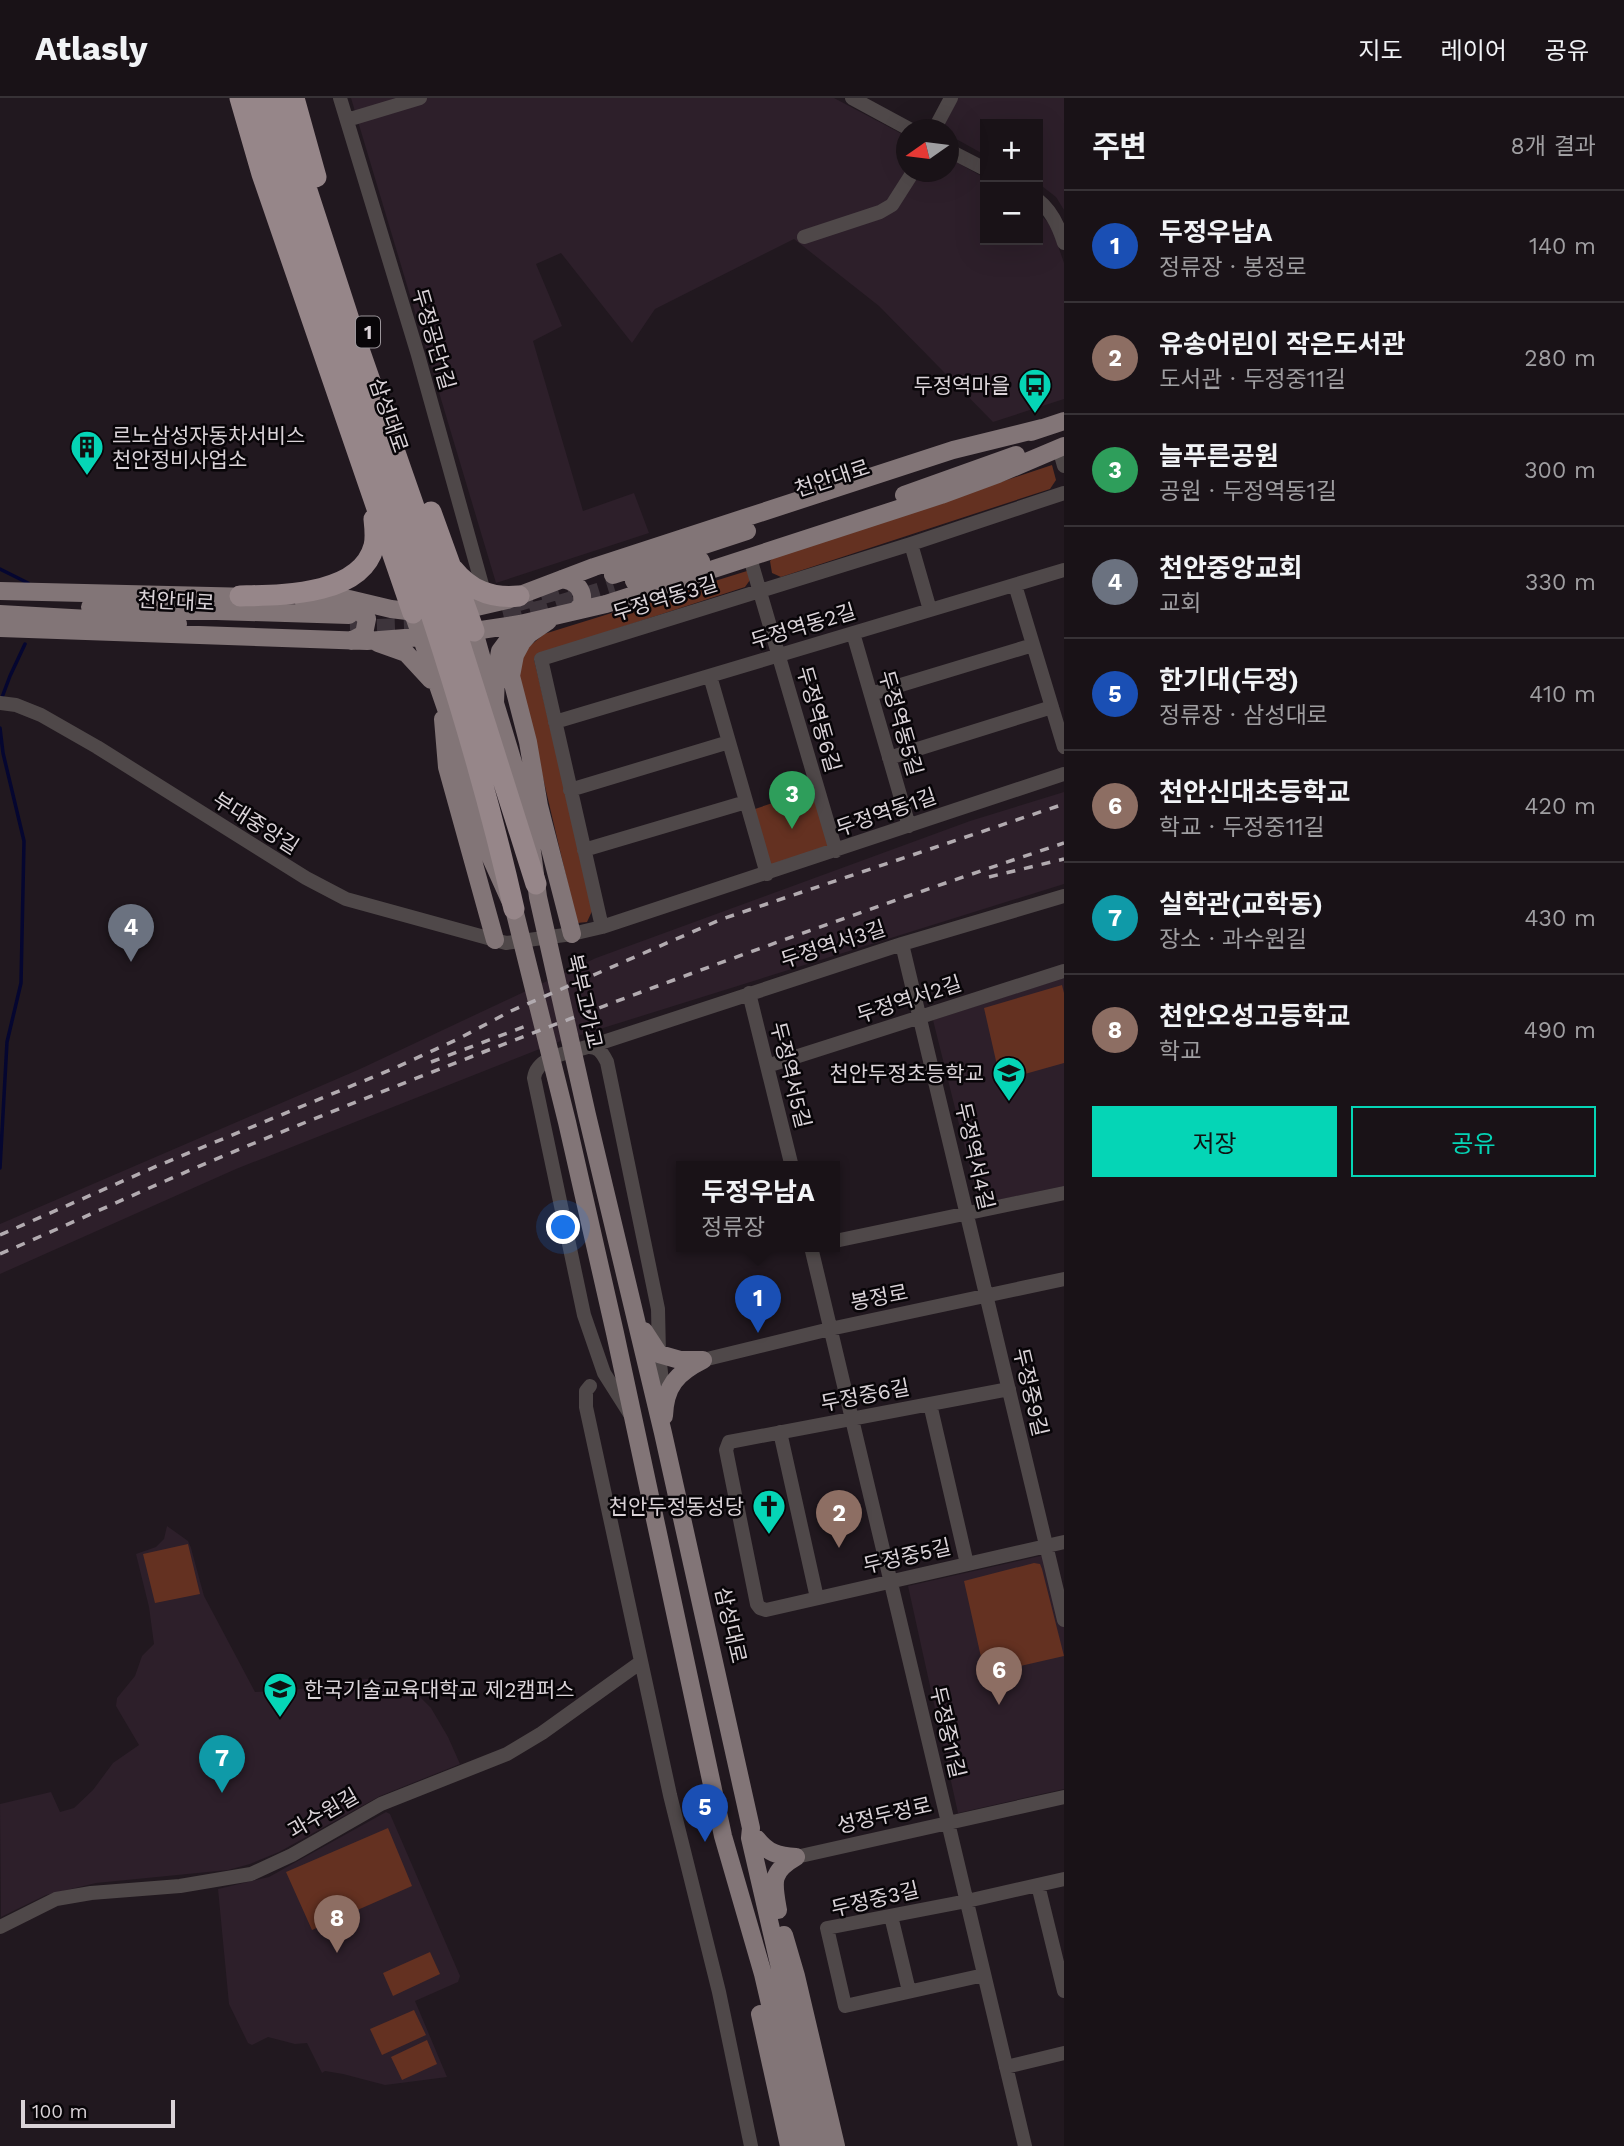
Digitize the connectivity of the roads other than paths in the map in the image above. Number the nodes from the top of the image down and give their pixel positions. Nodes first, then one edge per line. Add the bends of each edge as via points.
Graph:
1 (240, 98) edge
2 (256, 98) edge
3 (277, 98) edge
4 (294, 98) edge
5 (340, 98) edge
6 (420, 98) edge
7 (852, 98) edge
8 (951, 98) edge
9 (940, 119) edge
10 (347, 120) junction
11 (896, 122) edge
12 (959, 156) edge
13 (980, 166) edge
14 (907, 182) edge
15 (1043, 204) edge
16 (804, 237) dead end
17 (1064, 243) edge
18 (1064, 421) edge
19 (1042, 428) junction
20 (1062, 445) edge
21 (1064, 466) edge
22 (1064, 493) edge
23 (373, 496) junction
24 (911, 544) junction
25 (750, 558) junction
26 (450, 564) junction
27 (594, 567) junction
28 (1064, 570) edge
29 (562, 579) junction
30 (1015, 584) junction
31 (433, 586) junction
32 (611, 589) junction
33 (0, 591) edge
34 (760, 591) junction
35 (484, 592) junction
36 (240, 596) junction
37 (519, 596) junction
38 (0, 603) edge
39 (466, 610) junction
40 (930, 610) junction
41 (413, 613) junction
42 (569, 613) junction
43 (0, 614) edge
44 (520, 624) junction
45 (353, 625) junction
46 (0, 628) edge
47 (474, 631) junction
48 (853, 633) junction
49 (422, 637) junction
50 (1033, 645) junction
51 (778, 655) junction
52 (456, 659) junction
53 (709, 676) junction
54 (871, 694) junction
55 (442, 698) junction
56 (3, 703) edge
57 (495, 703) junction
58 (1052, 706) junction
59 (555, 722) junction
60 (729, 741) junction
61 (1064, 747) edge
62 (889, 758) junction
63 (1064, 774) edge
64 (570, 790) junction
65 (746, 802) junction
66 (909, 826) junction
67 (584, 850) junction
68 (836, 851) junction
69 (767, 874) junction
70 (537, 890) junction
71 (1064, 896) edge
72 (514, 909) junction
73 (602, 928) junction
74 (572, 934) junction
75 (500, 941) junction
76 (902, 944) junction
77 (1064, 971) edge
78 (749, 993) junction
79 (920, 1018) junction
80 (617, 1037) junction
81 (587, 1047) junction
82 (607, 1062) junction
83 (767, 1066) junction
84 (587, 1115) joint
85 (791, 1161) edge
86 (1064, 1193) edge
87 (967, 1214) junction
88 (840, 1240) edge
89 (812, 1252) edge
90 (1064, 1279) edge
91 (986, 1297) junction
92 (635, 1315) junction
93 (830, 1329) junction
94 (659, 1354) junction
95 (703, 1360) junction
96 (590, 1386) dead end
97 (1009, 1389) junction
98 (664, 1400) junction
99 (930, 1404) junction
100 (632, 1417) junction
101 (852, 1419) junction
102 (780, 1432) junction
103 (663, 1433) junction
104 (1064, 1542) edge
105 (1046, 1546) junction
106 (967, 1564) junction
107 (890, 1581) junction
108 (817, 1598) junction
109 (760, 1608) joint
110 (1064, 1620) edge
111 (641, 1662) junction
112 (1064, 1797) edge
113 (948, 1822) junction
114 (754, 1834) junction
115 (723, 1836) junction
116 (796, 1857) junction
117 (1064, 1879) edge
118 (1038, 1885) junction
119 (967, 1901) junction
120 (891, 1916) junction
121 (0, 1927) edge
122 (782, 1928) junction
123 (984, 1975) junction
124 (1064, 1991) edge
125 (909, 1992) junction
126 (1064, 2053) edge
127 (1006, 2067) junction
128 (751, 2146) edge
129 (789, 2146) edge
130 (803, 2146) edge
131 (821, 2146) edge
132 (836, 2146) edge
133 (1025, 2146) edge

1 - 23 highway
2 - 31 highway, 삼성대로 via 300,232
3 - 31 highway, 삼성대로
4 - 26 highway, 1 via 348,276
5 - 10 street, 두정공단1길
6 - 10 street
7 - 11 street
8 - 9 street
10 - 35 street, 두정공단1길
12 - 13 street
14 - 16 street via 892,205 880,212
15 - 17 street
18 - 19 main road, 천안대로
19 - 27 main road via 953,450
19 - 32 main road, 천안대로
20 - 21 street
20 - 25 main road via 941,495
20 - 32 main road, 천안대로 via 981,467
22 - 24 street, 두정역동3길
23 - 36 highway via 374,546 361,570 321,589
23 - 41 highway
24 - 34 street, 두정역동3길
24 - 40 street
25 - 32 main road
25 - 34 street, 두정역동6길
26 - 35 highway via 463,581
26 - 39 highway, 1
27 - 29 main road
27 - 32 main road via 589,576 598,601
28 - 30 street, 두정역동2길
29 - 37 main road
29 - 42 main road via 577,583 581,590 582,604
30 - 40 street, 두정역동2길
30 - 50 street
31 - 52 highway
32 - 42 main road
33 - 36 main road
34 - 51 street, 두정역동6길
34 - 59 street, 두정역동3길 via 541,659
35 - 37 highway
36 - 45 main road
37 - 39 main road
38 - 45 main road, 천안대로
39 - 41 main road
39 - 47 highway, 1
40 - 48 street, 두정역동2길
41 - 45 main road
41 - 49 main road
42 - 44 main road
42 - 74 main road via 542,625 522,642 510,676
43 - 45 main road, 천안대로 via 173,624
44 - 47 main road
44 - 57 main road via 500,651
45 - 46 main road
45 - 49 main road
45 - 55 main road via 406,653
47 - 49 main road
47 - 57 main road, 북부고가교
48 - 51 street, 두정역동2길
48 - 54 street, 두정역동5길
49 - 55 main road
50 - 54 street
50 - 58 street
51 - 53 street, 두정역동2길
51 - 68 street, 두정역동6길
52 - 70 highway
52 - 72 highway
53 - 59 street, 두정역동2길
53 - 60 street
54 - 62 street, 두정역동5길
55 - 72 main road via 489,851
55 - 75 main road via 446,767
56 - 75 street, 부대중앙길 via 41,715 97,747 346,900
57 - 70 main road, 북부고가교 via 522,792
58 - 61 street
58 - 62 street
59 - 64 street, 두정역동3길
60 - 64 street
60 - 65 street
62 - 66 street, 두정역동5길
63 - 66 street, 두정역동1길
64 - 67 street, 두정역동3길
65 - 67 street
65 - 69 street
66 - 68 street, 두정역동1길
67 - 73 street, 두정역동3길
68 - 69 street, 두정역동1길
69 - 73 street, 두정역동1길
70 - 84 main road, 북부고가교
71 - 76 street, 두정역서3길
72 - 100 main road
73 - 74 street, 두정역동1길
74 - 75 street, 두정역동1길
76 - 78 street, 두정역서3길
76 - 79 street, 두정역서4길
77 - 79 street, 두정역서2길
78 - 80 street, 두정역서3길
78 - 83 street, 두정역서5길
79 - 83 street, 두정역서2길
79 - 87 street, 두정역서4길
80 - 81 street, 두정역서3길
80 - 82 street via 607,1049
81 - 82 street via 602,1052
81 - 100 street, 두정역서3길 via 542,1062 534,1078 584,1315 604,1373
82 - 94 street via 658,1309
83 - 85 street, 두정역서5길
84 - 92 main road, 삼성대로
86 - 87 street
87 - 88 street
87 - 91 street, 두정역서4길
89 - 93 street
90 - 91 street, 봉정로
91 - 93 street, 봉정로
91 - 97 street, 두정중9길
92 - 94 main road
92 - 103 main road, 삼성대로
93 - 95 street, 봉정로
93 - 101 street, 두정중11길
94 - 95 main road
94 - 98 street
95 - 98 main road via 680,1374
96 - 111 street via 586,1407
97 - 99 street, 두정중6길
97 - 105 street, 두정중9길
98 - 103 main road
99 - 101 street, 두정중6길
99 - 106 street
100 - 115 main road
101 - 102 street, 두정중6길
101 - 107 street, 두정중11길
102 - 108 street
102 - 109 street, 두정중6길 via 729,1442 726,1450
103 - 114 main road, 삼성대로
104 - 105 street, 두정중5길
105 - 106 street, 두정중5길
105 - 110 street, 두정중9길
106 - 107 street, 두정중5길
107 - 108 street, 두정중5길
107 - 113 street, 두정중11길
108 - 109 street, 두정중5길
111 - 121 street, 과수원길 via 507,1755 381,1804 251,1874 56,1899
111 - 128 street
112 - 113 street, 성정두정로
113 - 116 street, 성정두정로
113 - 119 street, 두정중11길
114 - 116 main road via 766,1850
114 - 122 main road
114 - 131 main road, 삼성대로 via 750,1838
115 - 129 main road
115 - 130 main road via 763,1974
116 - 122 main road via 782,1866 774,1881
117 - 118 street, 두정중3길
118 - 119 street, 두정중3길
118 - 124 street
119 - 120 street, 두정중3길
119 - 123 street, 두정중11길
120 - 125 street
120 - 125 street, 두정중3길 via 827,1928 845,2006
122 - 132 main road
123 - 125 street, 두정중3길
123 - 127 street, 두정중11길
126 - 127 street
127 - 133 street, 두정중11길

